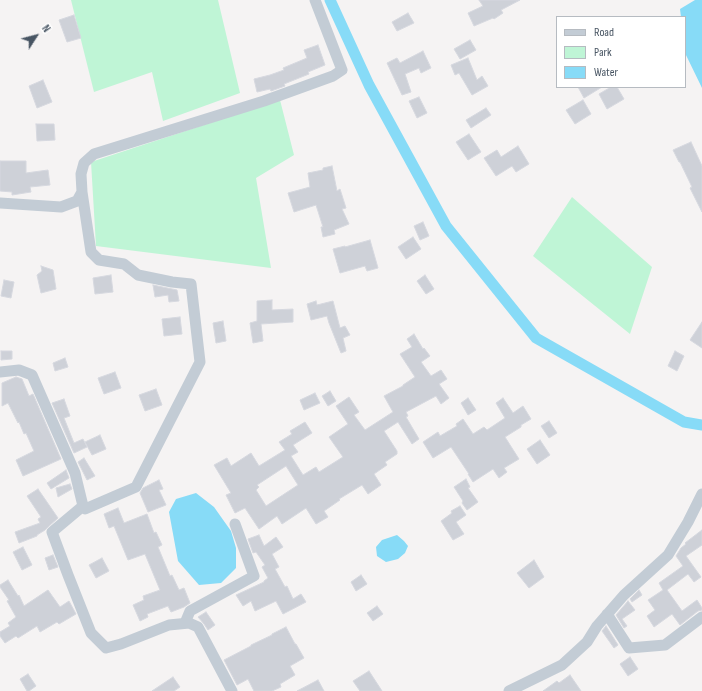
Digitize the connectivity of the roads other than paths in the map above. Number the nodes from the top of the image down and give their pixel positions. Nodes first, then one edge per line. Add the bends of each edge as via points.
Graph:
1 (315, 0) edge
2 (82, 192) junction
3 (0, 203) edge
4 (0, 372) edge
5 (702, 494) edge
6 (85, 509) dead end
7 (235, 524) dead end
8 (607, 614) junction
9 (702, 617) edge
10 (186, 623) junction
11 (232, 691) edge
12 (509, 691) edge

1 - 2 street via 342,70 333,76 264,101 94,154 84,163 81,174
2 - 3 street via 77,201 61,207
2 - 6 street via 91,252 99,260 124,264 138,275 191,284 200,362 136,487
4 - 10 street via 19,370 32,375 75,473 83,506 52,532 91,633 106,648 169,625
5 - 8 street via 668,555
7 - 10 street via 254,576 190,611
8 - 9 street via 629,648 665,646
8 - 12 street via 587,642 562,665
10 - 11 street via 198,627

